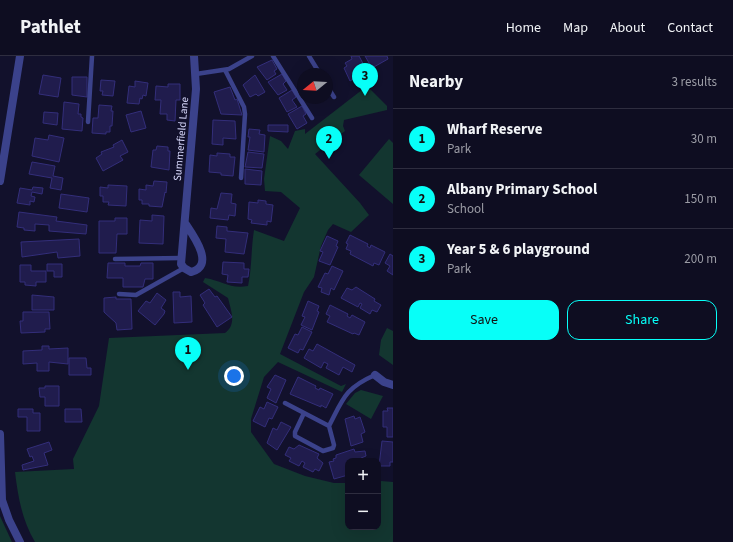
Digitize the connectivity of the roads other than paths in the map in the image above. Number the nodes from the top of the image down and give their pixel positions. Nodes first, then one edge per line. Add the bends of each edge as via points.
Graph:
1 (20, 56) edge
2 (92, 56) edge
3 (194, 56) edge
4 (252, 56) edge
5 (274, 56) edge
6 (309, 56) edge
7 (316, 68) edge
8 (225, 70) junction
9 (196, 74) junction
10 (312, 118) dead end
11 (88, 122) dead end
12 (241, 178) dead end
13 (0, 181) edge
14 (185, 223) junction
15 (182, 258) junction
16 (115, 259) dead end
17 (184, 268) junction
18 (120, 294) dead end
19 (375, 375) joint
20 (393, 386) edge
21 (285, 403) dead end
22 (304, 413) junction
23 (329, 426) junction
24 (0, 434) edge
25 (20, 542) edge

1 - 13 street
2 - 11 lane
3 - 9 street, Summerfield Lane
4 - 8 lane
5 - 10 lane
6 - 7 lane
8 - 9 lane
8 - 12 lane via 244,107
9 - 14 street, Summerfield Lane
14 - 15 street, Summerfield Lane
14 - 17 street via 200,247 202,265 191,272
15 - 16 lane
15 - 17 street, Summerfield Lane via 181,264
17 - 18 lane via 136,295
19 - 20 street
19 - 23 lane via 359,382 347,392
21 - 22 lane
22 - 23 lane
22 - 23 lane via 295,436 323,451 333,448 334,445
24 - 25 street via 2,500

